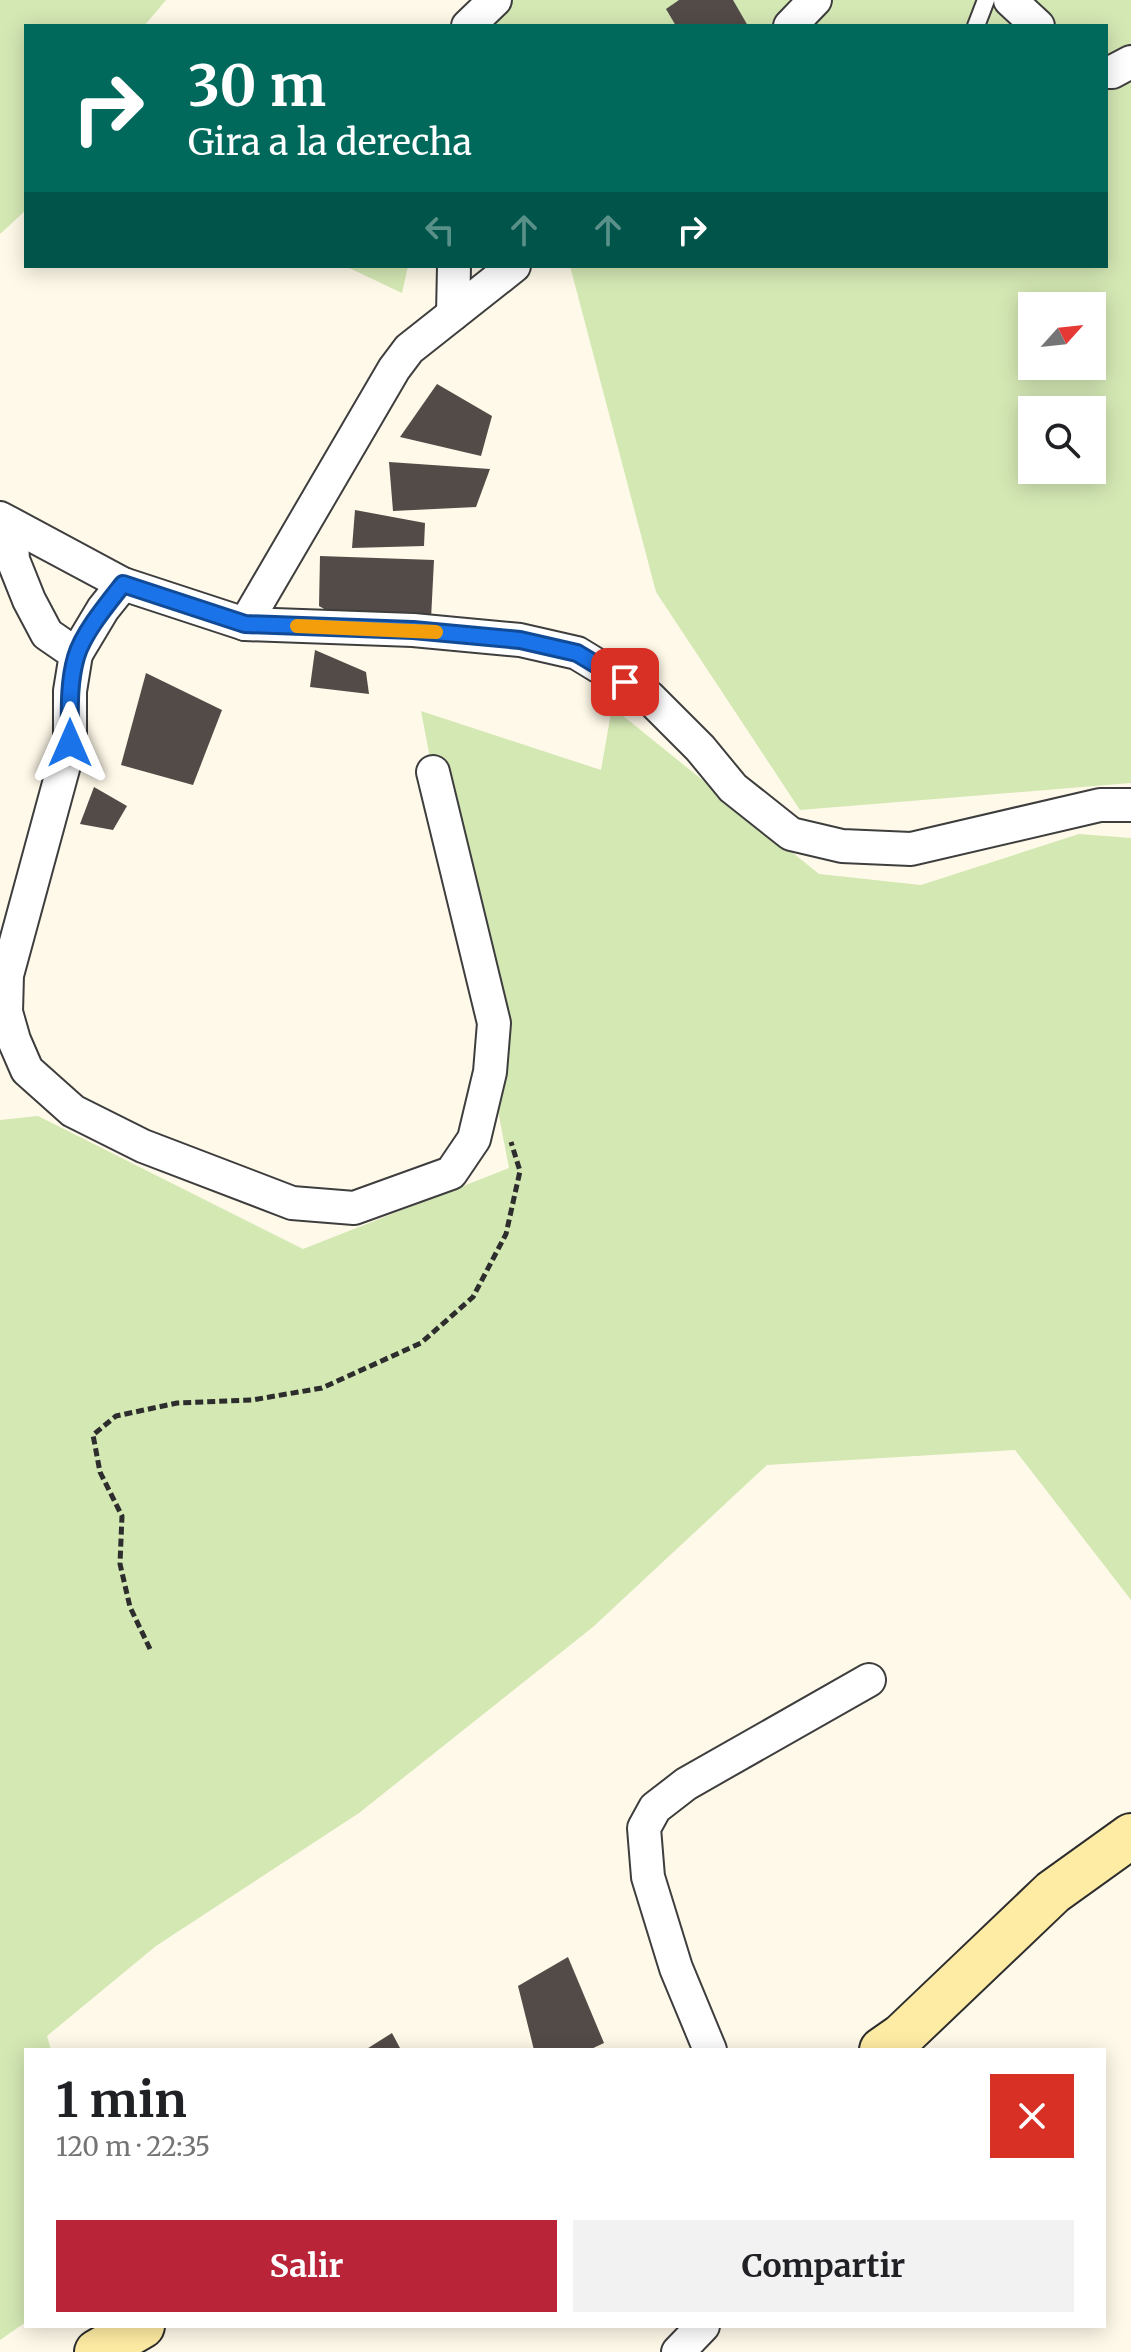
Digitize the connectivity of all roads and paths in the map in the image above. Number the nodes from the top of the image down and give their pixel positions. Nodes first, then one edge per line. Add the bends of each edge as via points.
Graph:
1 (495, 0) edge
2 (815, 0) edge
3 (986, 0) edge
4 (1010, 0) edge
5 (470, 24) edge
6 (792, 24) edge
7 (977, 24) edge
8 (1036, 24) edge
9 (1131, 62) edge
10 (1108, 72) edge
11 (454, 268) edge
12 (511, 268) edge
13 (453, 314) junction
14 (6, 522) edge
15 (123, 584) junction
16 (245, 624) junction
17 (76, 654) junction
18 (433, 772) dead end
19 (1131, 805) edge
20 (490, 1072) junction
21 (150, 1649) dead end
22 (869, 1680) dead end
23 (1131, 1836) edge
24 (709, 2048) edge
25 (885, 2048) edge
26 (139, 2328) edge
27 (701, 2328) edge
28 (97, 2352) edge
29 (678, 2352) edge

1 - 5 street
2 - 6 street
3 - 7 lane
4 - 8 street
9 - 10 street
11 - 13 street
12 - 13 street
13 - 16 street via 409,349 394,369
14 - 15 street
14 - 17 street via 13,560 47,634
15 - 16 street
15 - 17 street
16 - 19 street via 413,630 520,640 577,653 649,697 733,788 791,834 842,846 911,849 1100,805
17 - 20 street via 70,743 7,975 6,1012 27,1070 73,1111 143,1146 292,1203 354,1208 451,1173 474,1139
18 - 20 street via 494,1023
20 - 21 path via 520,1171 506,1234 473,1297 421,1343 322,1388 252,1400 177,1403 116,1416 93,1435 100,1472 122,1516 120,1564 130,1607
22 - 24 street via 686,1784 655,1808 644,1828 648,1877 676,1968
23 - 25 street via 1053,1892
26 - 28 street
27 - 29 street

